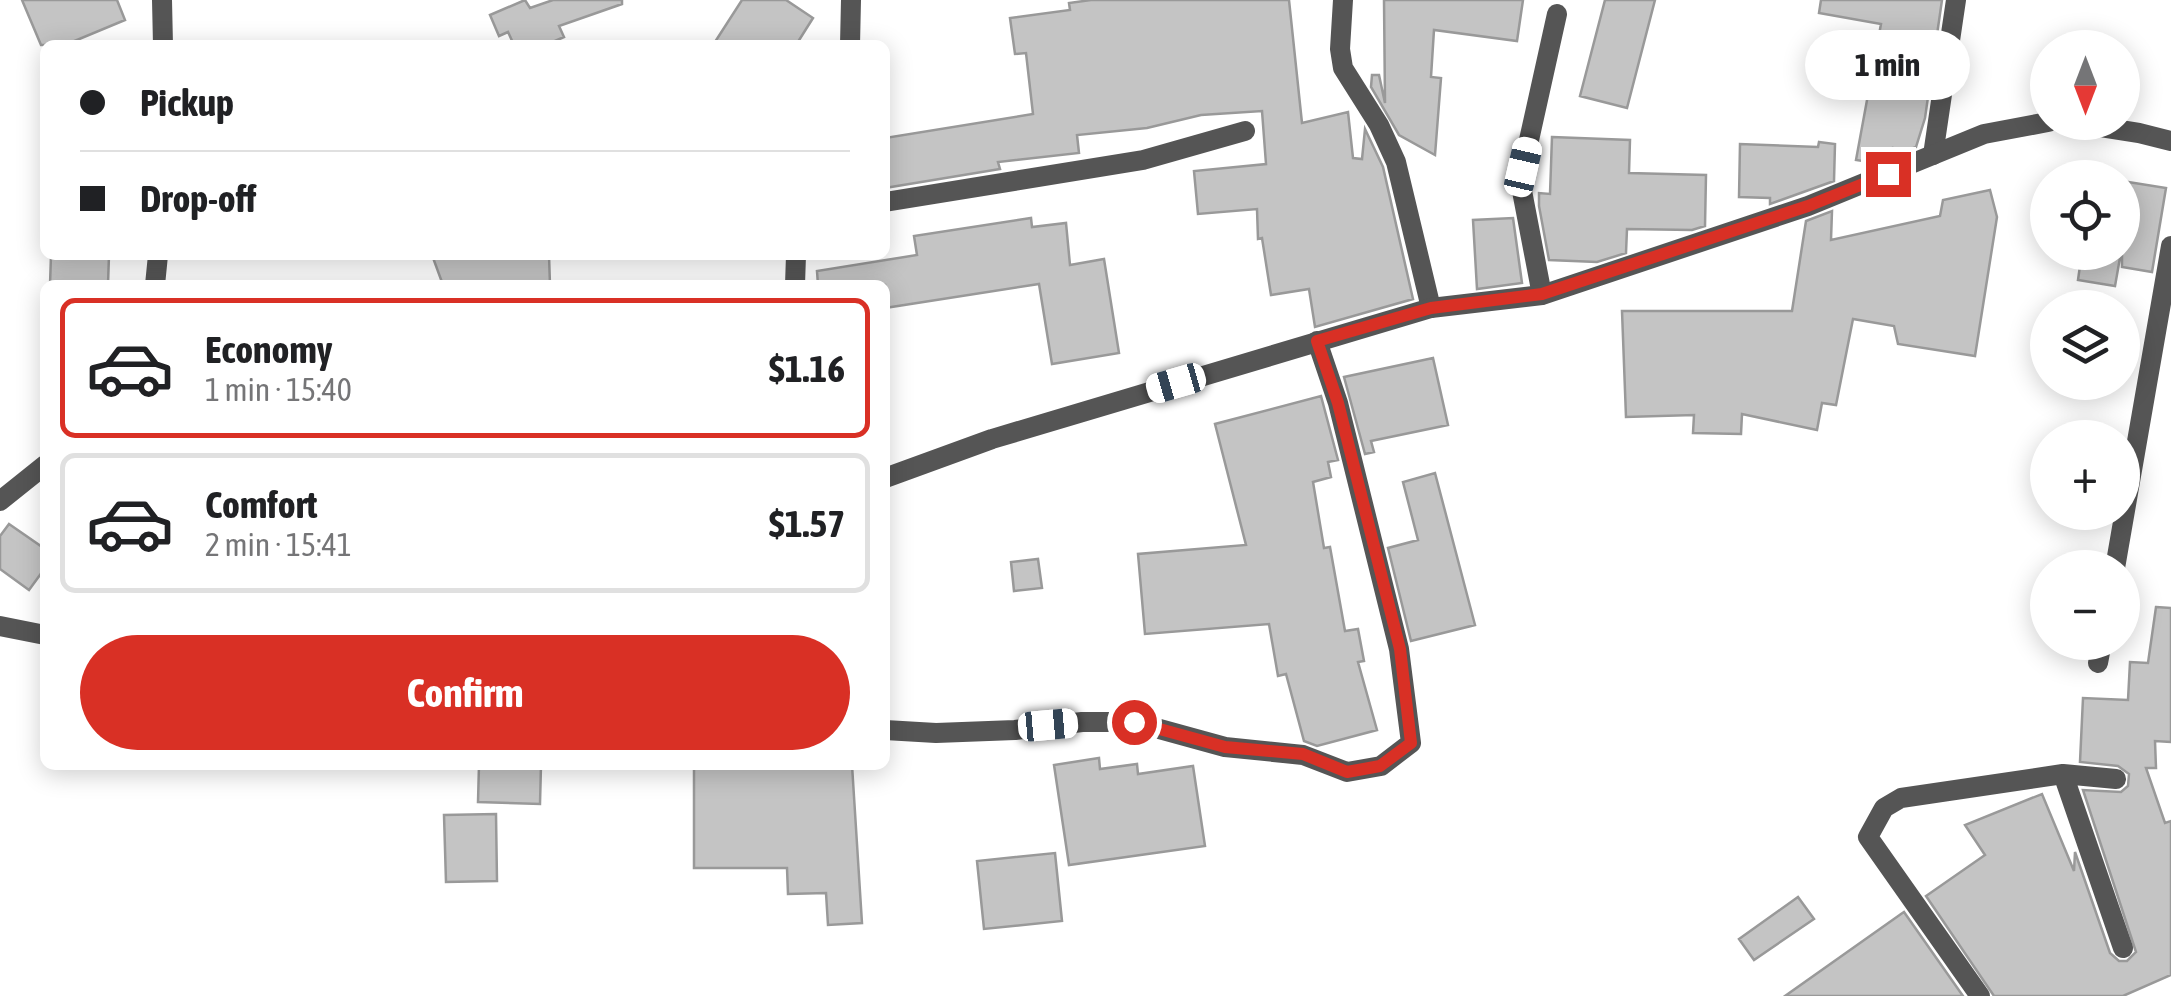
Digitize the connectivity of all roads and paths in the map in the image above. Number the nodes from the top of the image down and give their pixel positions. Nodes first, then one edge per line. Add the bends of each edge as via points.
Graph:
1 (162, 0) edge
2 (851, 0) edge
3 (1343, 0) edge
4 (1956, 0) edge
5 (1557, 14) dead end
6 (164, 40) edge
7 (850, 40) edge
8 (2030, 125) edge
9 (1245, 130) dead end
10 (2140, 133) edge
11 (2171, 142) edge
12 (1933, 155) junction
13 (890, 201) edge
14 (2171, 246) edge
15 (1542, 294) junction
16 (1431, 308) junction
17 (1317, 341) junction
18 (40, 468) edge
19 (891, 471) edge
20 (0, 501) edge
21 (2118, 550) edge
22 (0, 626) edge
23 (40, 634) edge
24 (890, 730) edge
25 (2063, 774) junction
26 (2116, 779) dead end
27 (2124, 948) dead end
28 (1980, 996) edge

1 - 6 street
2 - 7 street
3 - 16 street via 1344,68 1396,162
4 - 12 street
5 - 15 street via 1523,167
8 - 12 street via 1984,134
9 - 13 street via 1142,160
10 - 11 street
12 - 15 street via 1808,206
14 - 21 street
15 - 16 street
16 - 17 street
17 - 19 street
17 - 24 street via 1400,649 1411,743 1380,766 1347,772 1303,754 1225,747 1134,722
18 - 20 street
22 - 23 street
25 - 26 street
25 - 27 street
25 - 28 street via 1900,798 1884,808 1868,838

